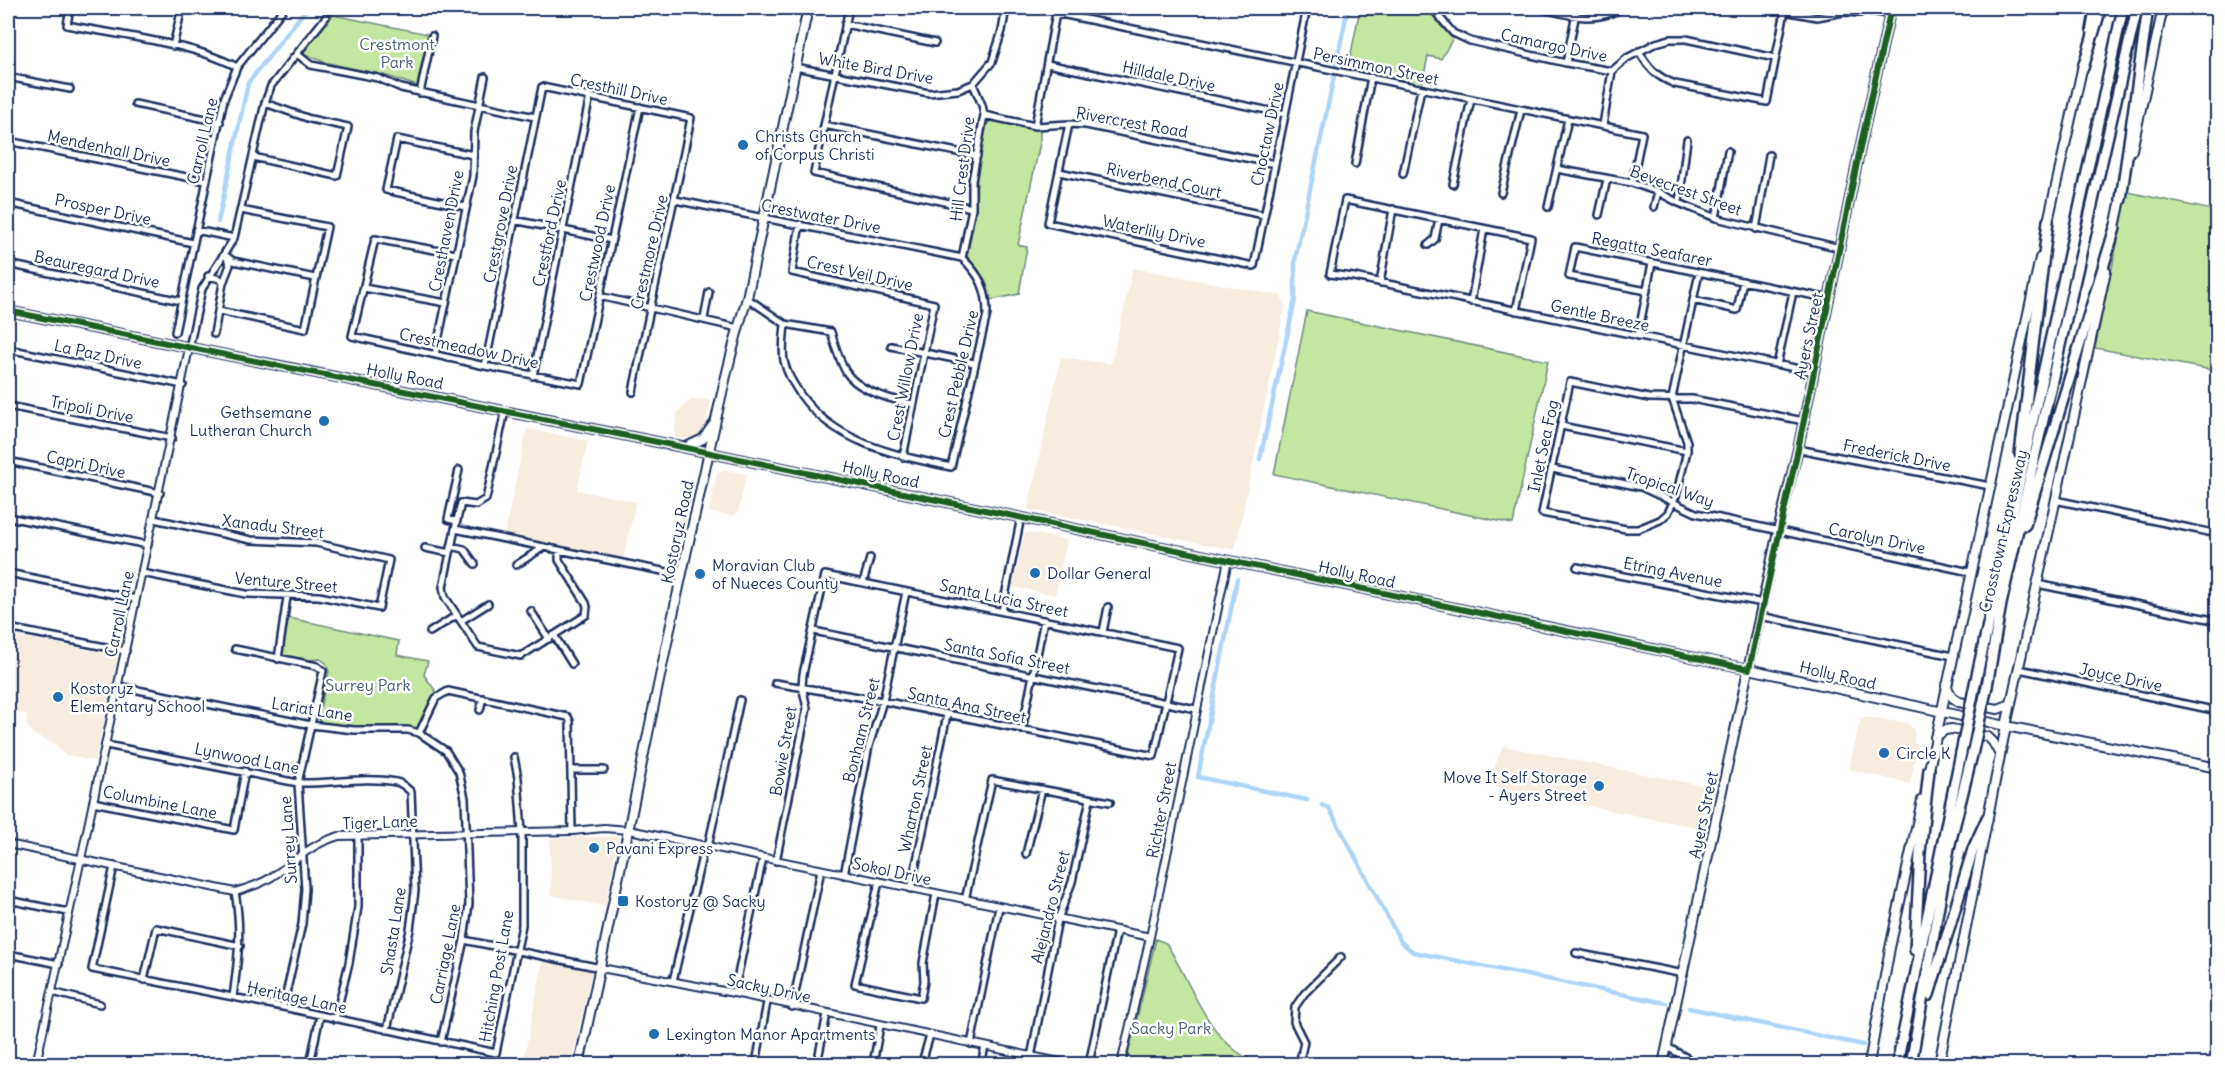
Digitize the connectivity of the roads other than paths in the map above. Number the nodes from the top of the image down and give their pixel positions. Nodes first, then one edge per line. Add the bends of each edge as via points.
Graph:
1 (70, 8) edge
2 (182, 8) edge
3 (284, 8) edge
4 (808, 8) edge
5 (849, 8) edge
6 (1006, 8) edge
7 (1307, 8) edge
8 (1432, 8) edge
9 (1539, 8) edge
10 (1577, 8) edge
11 (1622, 8) edge
12 (1767, 8) edge
13 (1860, 8) edge
14 (2095, 8) edge
15 (2101, 8) edge
16 (2124, 8) edge
17 (2137, 8) edge
18 (2148, 8) edge
19 (2163, 8) edge
20 (1785, 11) junction
21 (1891, 11) edge
22 (1575, 16) junction
23 (326, 17) dead end
24 (845, 24) junction
25 (432, 36) dead end
26 (935, 43) dead end
27 (173, 46) junction
28 (1639, 51) junction
29 (297, 54) junction
30 (1775, 58) junction
31 (1295, 63) junction
32 (1566, 63) junction
33 (1047, 64) junction
34 (237, 67) junction
35 (795, 67) junction
36 (2083, 68) junction
37 (1612, 71) junction
38 (834, 74) junction
39 (8, 77) edge
40 (485, 77) dead end
41 (1371, 77) junction
42 (973, 84) junction
43 (542, 87) joint
44 (1421, 88) junction
45 (70, 89) dead end
46 (420, 93) junction
47 (590, 96) junction
48 (1471, 99) junction
49 (135, 104) dead end
50 (264, 104) junction
51 (480, 105) junction
52 (640, 107) junction
53 (1521, 110) junction
54 (1285, 114) junction
55 (984, 116) junction
56 (535, 117) junction
57 (691, 118) joint
58 (1568, 119) junction
59 (220, 122) junction
60 (1069, 124) junction
61 (824, 125) junction
62 (1603, 125) junction
63 (1035, 126) junction
64 (8, 141) edge
65 (1687, 141) dead end
66 (1728, 151) dead end
67 (473, 155) junction
68 (1768, 155) dead end
69 (977, 156) junction
70 (253, 157) junction
71 (1275, 164) junction
72 (1355, 164) dead end
73 (1557, 169) junction
74 (1059, 172) junction
75 (1403, 174) dead end
76 (1607, 179) junction
77 (206, 182) junction
78 (1632, 183) junction
79 (1453, 184) dead end
80 (1658, 192) junction
81 (1501, 194) dead end
82 (2121, 199) junction
83 (675, 200) junction
84 (8, 202) edge
85 (1679, 203) junction
86 (466, 207) junction
87 (1548, 207) dead end
88 (1654, 207) dead end
89 (972, 208) junction
90 (1393, 209) junction
91 (241, 210) junction
92 (1264, 215) junction
93 (1599, 215) dead end
94 (1716, 218) junction
95 (763, 219) junction
96 (1440, 219) junction
97 (514, 220) junction
98 (2048, 221) junction
99 (800, 224) junction
100 (2115, 228) junction
101 (564, 229) junction
102 (1484, 229) junction
103 (1756, 229) junction
104 (196, 230) junction
105 (234, 238) junction
106 (612, 240) junction
107 (193, 243) junction
108 (1428, 245) dead end
109 (1840, 248) junction
110 (456, 254) junction
111 (225, 255) junction
112 (962, 258) junction
113 (1652, 263) junction
114 (8, 264) edge
115 (1254, 266) joint
116 (1699, 273) junction
117 (208, 276) junction
118 (315, 278) junction
119 (1743, 282) junction
120 (223, 283) junction
121 (1380, 283) junction
122 (364, 288) junction
123 (1647, 291) junction
124 (709, 292) dead end
125 (1793, 292) junction
126 (599, 296) junction
127 (747, 298) junction
128 (1830, 299) junction
129 (1693, 300) junction
130 (181, 301) junction
131 (1471, 302) junction
132 (446, 303) junction
133 (934, 304) joint
134 (649, 308) junction
135 (8, 311) edge
136 (219, 311) junction
137 (1516, 311) junction
138 (704, 319) junction
139 (785, 324) junction
140 (738, 327) junction
141 (175, 332) dead end
142 (214, 334) dead end
143 (1638, 336) junction
144 (891, 346) dead end
145 (1683, 346) junction
146 (189, 348) junction
147 (8, 349) edge
148 (924, 353) junction
149 (435, 355) junction
150 (974, 363) junction
151 (1776, 365) junction
152 (485, 366) junction
153 (1814, 372) junction
154 (533, 376) junction
155 (581, 384) joint
156 (183, 385) junction
157 (633, 392) dead end
158 (1672, 398) junction
159 (913, 404) junction
160 (8, 406) edge
161 (505, 411) junction
162 (716, 421) junction
163 (1804, 422) junction
164 (1561, 426) junction
165 (172, 438) junction
166 (684, 447) junction
167 (1798, 449) junction
168 (1687, 452) junction
169 (709, 453) junction
170 (903, 457) junction
171 (8, 461) edge
172 (459, 470) dead end
173 (1552, 470) junction
174 (1990, 486) junction
175 (159, 493) junction
176 (453, 500) junction
177 (2055, 500) junction
178 (1674, 503) junction
179 (461, 504) junction
180 (8, 517) edge
181 (1021, 517) junction
182 (154, 519) junction
183 (457, 521) junction
184 (455, 529) junction
185 (1778, 531) junction
186 (2217, 534) edge
187 (148, 545) junction
188 (544, 547) junction
189 (425, 548) dead end
190 (451, 550) junction
191 (559, 550) junction
192 (2004, 552) junction
193 (870, 558) dead end
194 (389, 560) joint
195 (1228, 560) junction
196 (475, 564) dead end
197 (516, 565) dead end
198 (1577, 567) dead end
199 (1970, 572) junction
200 (8, 573) edge
201 (142, 573) junction
202 (682, 575) junction
203 (825, 575) joint
204 (863, 583) junction
205 (2037, 584) junction
206 (906, 592) junction
207 (287, 597) junction
208 (136, 599) junction
209 (1763, 603) junction
210 (488, 604) dead end
211 (2001, 604) junction
212 (1108, 608) dead end
213 (531, 611) dead end
214 (1002, 611) junction
215 (457, 615) junction
216 (1760, 616) junction
217 (1044, 620) junction
218 (461, 621) junction
219 (2217, 621) edge
220 (8, 628) edge
221 (814, 631) junction
222 (430, 632) dead end
223 (1103, 632) junction
224 (552, 637) junction
225 (894, 648) junction
226 (235, 649) dead end
227 (126, 651) junction
228 (1953, 656) junction
229 (278, 659) junction
230 (572, 664) dead end
231 (1749, 669) junction
232 (2019, 669) junction
233 (1031, 675) junction
234 (775, 683) dead end
235 (118, 686) junction
236 (801, 686) junction
237 (1946, 686) junction
238 (483, 698) junction
239 (740, 700) dead end
240 (883, 701) junction
241 (1166, 702) junction
242 (2011, 704) junction
243 (1196, 709) junction
244 (480, 710) dead end
245 (2217, 711) edge
246 (1940, 712) junction
247 (947, 715) junction
248 (311, 725) junction
249 (2006, 726) junction
250 (1022, 730) junction
251 (419, 733) junction
252 (1935, 737) junction
253 (106, 745) junction
254 (2000, 755) junction
255 (514, 757) dead end
256 (2217, 768) edge
257 (571, 770) junction
258 (604, 770) dead end
259 (1929, 770) junction
260 (245, 771) junction
261 (298, 783) junction
262 (1042, 789) junction
263 (1090, 799) junction
264 (93, 802) junction
265 (1110, 802) dead end
266 (1987, 818) junction
267 (629, 830) junction
268 (572, 831) junction
269 (522, 832) junction
270 (412, 834) junction
271 (468, 834) junction
272 (358, 836) junction
273 (8, 844) edge
274 (706, 846) junction
275 (302, 853) junction
276 (1026, 854) dead end
277 (763, 858) junction
278 (81, 859) junction
279 (776, 861) junction
280 (114, 866) junction
281 (821, 870) junction
282 (844, 875) junction
283 (879, 882) junction
284 (910, 888) junction
285 (235, 892) junction
286 (936, 894) junction
287 (8, 900) edge
288 (965, 900) junction
289 (999, 906) junction
290 (68, 912) junction
291 (1058, 919) junction
292 (1116, 930) junction
293 (1150, 938) junction
294 (464, 940) junction
295 (240, 946) junction
296 (517, 951) junction
297 (1576, 953) dead end
298 (8, 954) edge
299 (1341, 957) dead end
300 (58, 964) junction
301 (601, 968) junction
302 (1684, 974) junction
303 (1914, 979) junction
304 (144, 980) junction
305 (673, 981) junction
306 (52, 992) junction
307 (734, 993) junction
308 (233, 998) junction
309 (767, 1002) junction
310 (100, 1004) dead end
311 (283, 1007) junction
312 (792, 1007) junction
313 (827, 1014) junction
314 (320, 1016) junction
315 (335, 1019) junction
316 (880, 1026) junction
317 (387, 1030) junction
318 (930, 1035) junction
319 (1917, 1035) junction
320 (441, 1042) junction
321 (971, 1044) junction
322 (985, 1047) junction
323 (1667, 1047) junction
324 (496, 1053) joint
325 (1031, 1057) junction
326 (36, 1065) edge
327 (310, 1065) edge
328 (579, 1065) edge
329 (756, 1065) edge
330 (817, 1065) edge
331 (873, 1065) edge
332 (924, 1065) edge
333 (981, 1065) edge
334 (1069, 1065) edge
335 (1089, 1065) edge
336 (1121, 1065) edge
337 (1299, 1065) edge
338 (1663, 1065) edge
339 (1686, 1065) edge
340 (1869, 1065) edge
341 (1897, 1065) edge
342 (1911, 1065) edge
343 (1939, 1065) edge

1 - 27 street via 67,25
2 - 27 street
3 - 34 street, Carroll Lane
4 - 35 main road, Kostoryz Road
5 - 24 street
6 - 42 street via 992,62
7 - 31 street, Choctaw Drive
8 - 32 street, Camargo Drive via 1453,33 1470,41
9 - 22 street
10 - 22 street
11 - 22 street via 1596,17
12 - 20 street
13 - 20 street via 1817,17
13 - 21 street
14 - 36 main road, Crosstown Expressway
15 - 36 highway
16 - 192 highway, Crosstown Expressway
17 - 211 highway, Crosstown Expressway
18 - 82 highway
19 - 82 main road
20 - 30 street
21 - 109 main road, Ayers Street
22 - 32 street
23 - 29 street, Carroll Lane
24 - 26 street
24 - 38 street
25 - 46 street
27 - 34 street
28 - 30 street via 1670,39 1686,39
28 - 30 street via 1650,69 1664,80 1767,102
28 - 37 street
29 - 46 street via 311,65 378,78
29 - 50 street, Carroll Lane via 271,86
31 - 33 street, Persimmon Street via 1056,13
31 - 41 street, Persimmon Street
31 - 54 street, Choctaw Drive
32 - 37 street, Camargo Drive
33 - 54 street, Hilldale Drive
33 - 63 street
34 - 59 street, Carroll Lane
35 - 38 street, White Bird Drive
35 - 95 main road, Kostoryz Road
36 - 98 main road, Crosstown Expressway
37 - 62 street
38 - 42 street, White Bird Drive via 929,93
38 - 61 street
39 - 45 street
40 - 51 street, Cresthaven Drive
41 - 44 street, Persimmon Street
41 - 72 street
42 - 55 street, Hill Crest Drive
43 - 47 street, Cresthill Drive
43 - 56 street, Crestgrove Drive
44 - 48 street, Persimmon Street
44 - 75 street
46 - 51 street
47 - 52 street, Cresthill Drive
47 - 101 street, Crestford Drive
48 - 53 street, Persimmon Street
48 - 79 street
49 - 59 street
50 - 70 street, Carroll Lane
50 - 70 street via 348,127 337,176
51 - 56 street
51 - 67 street, Cresthaven Drive
52 - 57 street, Cresthill Drive
52 - 106 street, Crestwood Drive
53 - 58 street, Persimmon Street
53 - 81 street
54 - 71 street, Choctaw Drive
55 - 63 street, Rivercrest Road
55 - 69 street, Hill Crest Drive
56 - 97 street, Crestgrove Drive
57 - 83 street, Crestmore Drive
58 - 62 street, Persimmon Street
58 - 73 street
59 - 77 street, Carroll Lane
60 - 63 street, Rivercrest Road
60 - 71 street, Rivercrest Road
60 - 74 street
61 - 69 street
61 - 89 street via 814,174
62 - 78 street, Persimmon Street via 1642,134
64 - 77 street, Mendenhall Drive
65 - 85 street
66 - 94 street
67 - 86 street, Cresthaven Drive
67 - 86 street via 396,139 386,190
68 - 103 street
69 - 89 street, Hill Crest Drive
70 - 91 street, Carroll Lane
71 - 92 street, Choctaw Drive
73 - 76 street, Bevecrest Street
73 - 87 street
74 - 92 street, Riverbend Court
74 - 115 street, Waterlily Drive via 1048,223
76 - 78 street, Bevecrest Street
76 - 93 street
77 - 104 street, Carroll Lane
78 - 80 street, Bevecrest Street
80 - 85 street, Bevecrest Street
80 - 88 street
82 - 100 main road
83 - 95 street, Crestwater Drive
83 - 134 street, Crestmore Drive
84 - 107 street, Prosper Drive
85 - 94 street, Bevecrest Street
86 - 110 street, Cresthaven Drive
89 - 112 street, Hill Crest Drive
90 - 96 street
90 - 121 street
90 - 121 street, Gentle Breeze via 1345,200 1330,274
91 - 105 street, Carroll Lane
91 - 118 street via 327,227
92 - 115 street, Choctaw Drive
94 - 103 street, Bevecrest Street
95 - 99 street, Crestwater Drive
95 - 127 main road, Kostoryz Road
96 - 102 street
96 - 108 street via 1435,239
97 - 101 street
97 - 152 street, Crestgrove Drive
98 - 174 main road, Crosstown Expressway
98 - 192 highway via 2017,478
99 - 112 street, Crestwater Drive
99 - 133 street, Crest Veil Drive via 792,272
100 - 177 main road
100 - 211 highway
101 - 106 street
101 - 154 street, Crestford Drive
102 - 131 street
102 - 137 street via 1531,238
103 - 109 street, Bevecrest Street
104 - 105 street
104 - 107 street, Carroll Lane
105 - 111 street, Carroll Lane
106 - 126 street, Crestwood Drive
107 - 130 street, Carroll Lane
109 - 128 main road, Ayers Street
110 - 122 street via 375,239
110 - 132 street, Cresthaven Drive
111 - 117 street, Carroll Lane
111 - 118 street via 233,261
111 - 120 street, Carroll Lane via 230,265
112 - 150 street, Crest Pebble Drive via 983,283 987,298 987,314
113 - 116 street, Regatta Seafarer
113 - 123 street
113 - 123 street, Regatta Seafarer via 1575,248 1569,276
114 - 130 street, Beauregard Drive
116 - 119 street, Regatta Seafarer
116 - 129 street
117 - 120 street
117 - 146 street, Carroll Lane
118 - 136 street via 305,328
119 - 125 street, Regatta Seafarer
119 - 129 street via 1737,310
120 - 136 street, Carroll Lane
121 - 131 street, Gentle Breeze
122 - 132 street
122 - 149 street, Crestmeadow Drive via 352,336
123 - 143 street
124 - 138 street
125 - 128 street, Regatta Seafarer
125 - 151 street
126 - 134 street
126 - 155 street, Crestwood Drive
127 - 139 street
127 - 140 main road, Kostoryz Road
128 - 153 main road, Ayers Street
129 - 145 street
130 - 141 street, Carroll Lane
131 - 137 street, Gentle Breeze
132 - 149 street, Cresthaven Drive
133 - 148 street, Crest Willow Drive
134 - 138 street
134 - 157 street, Crestmore Drive
135 - 146 main road, Holly Road
136 - 142 street, Carroll Lane
137 - 143 street, Gentle Breeze
138 - 140 street
139 - 159 street via 831,332 848,374 886,398
139 - 170 street via 783,359 789,377 807,403 833,428
140 - 162 main road, Kostoryz Road
143 - 145 street, Gentle Breeze
144 - 148 street
145 - 151 street, Gentle Breeze
145 - 158 street
146 - 156 street, Carroll Lane
146 - 161 main road, Holly Road
147 - 156 street, La Paz Drive
148 - 150 street
148 - 159 street, Crest Willow Drive
149 - 152 street, Crestmeadow Drive
150 - 170 street, Crest Pebble Drive via 951,467
151 - 153 street, Gentle Breeze
152 - 154 street, Crestmeadow Drive
153 - 163 main road, Ayers Street
154 - 155 street, Crestmeadow Drive
156 - 165 street, Carroll Lane
158 - 163 street
158 - 164 street, Inlet Sea Fog via 1649,398 1570,382
158 - 168 street
159 - 170 street, Crest Willow Drive
160 - 165 street, Tripoli Drive
161 - 166 main road, Holly Road
161 - 179 street via 486,499 476,505
162 - 166 main road via 703,439
162 - 169 main road, Kostoryz Road
163 - 167 main road, Ayers Street
164 - 168 street
164 - 173 street, Inlet Sea Fog
165 - 175 street, Carroll Lane
166 - 169 main road, Holly Road
167 - 174 street, Frederick Drive
167 - 185 main road, Ayers Street
168 - 178 street
169 - 181 main road, Holly Road
169 - 202 main road, Kostoryz Road
171 - 175 street, Capri Drive
172 - 176 street
173 - 178 street, Tropical Way via 1641,488
173 - 178 street, Inlet Sea Fog via 1542,513 1626,530 1660,520
174 - 199 main road, Crosstown Expressway
175 - 182 street, Carroll Lane
176 - 179 street
176 - 183 street via 448,519
177 - 186 street
177 - 205 main road
178 - 185 street, Tropical Way via 1696,513
179 - 183 street
180 - 187 street
181 - 195 main road, Holly Road
181 - 214 street
182 - 187 street, Carroll Lane
182 - 194 street, Xanadu Street via 251,540 316,543
183 - 184 street
184 - 188 street
184 - 190 street
185 - 199 street, Carolyn Drive
185 - 209 main road, Ayers Street
187 - 201 street, Carroll Lane
188 - 191 street
188 - 197 street
189 - 190 street
190 - 196 street via 464,549
190 - 215 street via 442,587
191 - 202 street
191 - 224 street via 559,560 587,607 583,617
192 - 303 highway, Crosstown Expressway, bridge
193 - 204 street
194 - 207 street, Venture Street via 379,608 319,596
195 - 231 main road, Holly Road
195 - 243 street, Richter Street
198 - 209 street, Etring Avenue
199 - 228 main road, Crosstown Expressway
200 - 208 street
201 - 207 street, Venture Street via 246,594
201 - 208 street, Carroll Lane
202 - 267 main road, Kostoryz Road
203 - 204 street, Santa Lucia Street
203 - 221 street, Bowie Street
204 - 206 street, Santa Lucia Street
205 - 219 street
205 - 232 main road
206 - 214 street, Santa Lucia Street
206 - 225 street, Bonham Street
207 - 229 street
208 - 227 street, Carroll Lane
209 - 216 main road, Ayers Street
210 - 218 street
211 - 319 highway, Crosstown Expressway, bridge via 1987,686 1949,848
212 - 223 street
213 - 224 street
214 - 217 street, Santa Lucia Street
215 - 218 street
215 - 222 street
216 - 228 street
216 - 231 main road, Ayers Street
217 - 223 street, Santa Lucia Street
217 - 233 street
218 - 224 street via 484,650 521,656
220 - 227 street
221 - 225 street, Santa Sofia Street
221 - 236 street, Bowie Street
223 - 241 street, Santa Lucia Street via 1178,648
224 - 230 street
225 - 233 street, Santa Sofia Street
225 - 240 street, Bonham Street
226 - 229 street
227 - 235 street, Carroll Lane
228 - 237 main road, Crosstown Expressway
229 - 248 street, Surrey Lane via 317,666 322,671
231 - 246 main road, Holly Road
231 - 302 main road, Ayers Street
232 - 242 main road
232 - 245 street, Joyce Drive
233 - 241 street, Santa Sofia Street
233 - 250 street
234 - 236 street, Santa Ana Street
235 - 248 street, Lariat Lane
235 - 253 street, Carroll Lane
236 - 240 street, Santa Ana Street
236 - 279 street, Bowie Street via 807,708
237 - 242 main road via 1959,702 1998,709
237 - 246 main road, Crosstown Expressway
238 - 244 street
238 - 251 street via 448,691 439,695
238 - 257 street via 568,717
239 - 274 street
240 - 247 street, Santa Ana Street
240 - 282 street, Bonham Street via 869,746
241 - 243 street, Santa Sofia Street
241 - 250 street, Santa Ana Street via 1154,756
242 - 249 main road
243 - 293 street, Richter Street
246 - 249 main road, Holly Road
246 - 252 main road, Crosstown Expressway
247 - 250 street, Santa Ana Street
247 - 284 street, Wharton Street
248 - 251 street, Lariat Lane
248 - 261 street, Surrey Lane
249 - 254 main road
249 - 256 main road, Holly Road
251 - 271 street, Lariat Lane via 446,751 459,772
252 - 254 main road via 1952,729 1988,737
252 - 259 main road, Crosstown Expressway
253 - 260 street, Lynwood Lane
253 - 264 street, Carroll Lane
254 - 266 main road
255 - 269 street, Hitching Post Lane
257 - 258 street
257 - 268 street
259 - 303 highway via 1920,853
259 - 340 main road, Crosstown Expressway
260 - 261 street, Lynwood Lane
260 - 264 street, Columbine Lane via 234,830
261 - 270 street, Lynwood Lane via 398,782 411,792
261 - 275 street, Surrey Lane
262 - 263 street
262 - 276 street
262 - 288 street via 992,780
263 - 265 street
263 - 291 street, Alejandro Street via 1072,882
264 - 278 street, Carroll Lane
266 - 319 highway via 1973,849
266 - 343 main road
267 - 268 street, Tiger Lane
267 - 274 street, Sokol Drive
267 - 301 main road, Kostoryz Road
268 - 269 street, Tiger Lane
269 - 271 street, Tiger Lane
269 - 296 street, Hitching Post Lane via 523,898
270 - 271 street, Tiger Lane
270 - 272 street, Tiger Lane
270 - 317 street, Shasta Lane via 415,891
271 - 294 street, Carriage Lane via 469,904
272 - 275 street, Tiger Lane via 319,842
272 - 315 street via 358,907 350,963
273 - 278 street
274 - 277 street, Sokol Drive
274 - 305 street
275 - 285 street, Tiger Lane via 270,878
275 - 311 street, Surrey Lane via 302,924
277 - 279 street, Sokol Drive
277 - 307 street
278 - 280 street
278 - 290 street, Carroll Lane
279 - 281 street, Sokol Drive
280 - 285 street
280 - 304 street, Heritage Lane via 92,969
281 - 282 street, Sokol Drive
281 - 312 street
282 - 283 street, Sokol Drive
283 - 284 street, Sokol Drive
283 - 286 street via 855,984 921,998 923,963
284 - 286 street, Sokol Drive
285 - 295 street
286 - 288 street, Sokol Drive
287 - 290 street
288 - 289 street, Sokol Drive
289 - 291 street, Sokol Drive
289 - 321 street
290 - 300 street, Carroll Lane
291 - 292 street, Sokol Drive
291 - 325 street, Alejandro Street
292 - 293 street, Sokol Drive
292 - 335 street
293 - 336 street, Richter Street
294 - 296 street, Sacky Drive
294 - 320 street, Carriage Lane
295 - 304 street via 156,928
295 - 308 street
296 - 301 street, Sacky Drive
296 - 324 street, Hitching Post Lane
297 - 302 street
298 - 300 street
299 - 337 street via 1295,1006 1294,1022 1304,1042
300 - 306 street, Carroll Lane
301 - 305 street, Sacky Drive
301 - 328 main road, Kostoryz Road
302 - 323 main road, Ayers Street
303 - 341 highway, Crosstown Expressway
304 - 308 street, Heritage Lane
305 - 307 street, Sacky Drive
306 - 310 street
306 - 326 street, Carroll Lane
307 - 309 street, Sacky Drive
308 - 311 street, Heritage Lane
309 - 312 street, Sacky Drive
309 - 329 street
311 - 314 street, Heritage Lane
312 - 313 street, Sacky Drive
313 - 316 street, Sacky Drive
313 - 330 street
314 - 315 street, Heritage Lane
314 - 327 street
315 - 317 street, Heritage Lane
316 - 318 street, Sacky Drive
316 - 331 street
317 - 320 street, Heritage Lane
318 - 321 street, Sacky Drive
318 - 332 street
319 - 342 highway, Crosstown Expressway
320 - 324 street, Heritage Lane
321 - 322 street, Sacky Drive
322 - 325 street, Sacky Drive
322 - 333 street
323 - 338 main road, Ayers Street
323 - 339 street via 1687,1058
325 - 334 street, Sacky Drive

